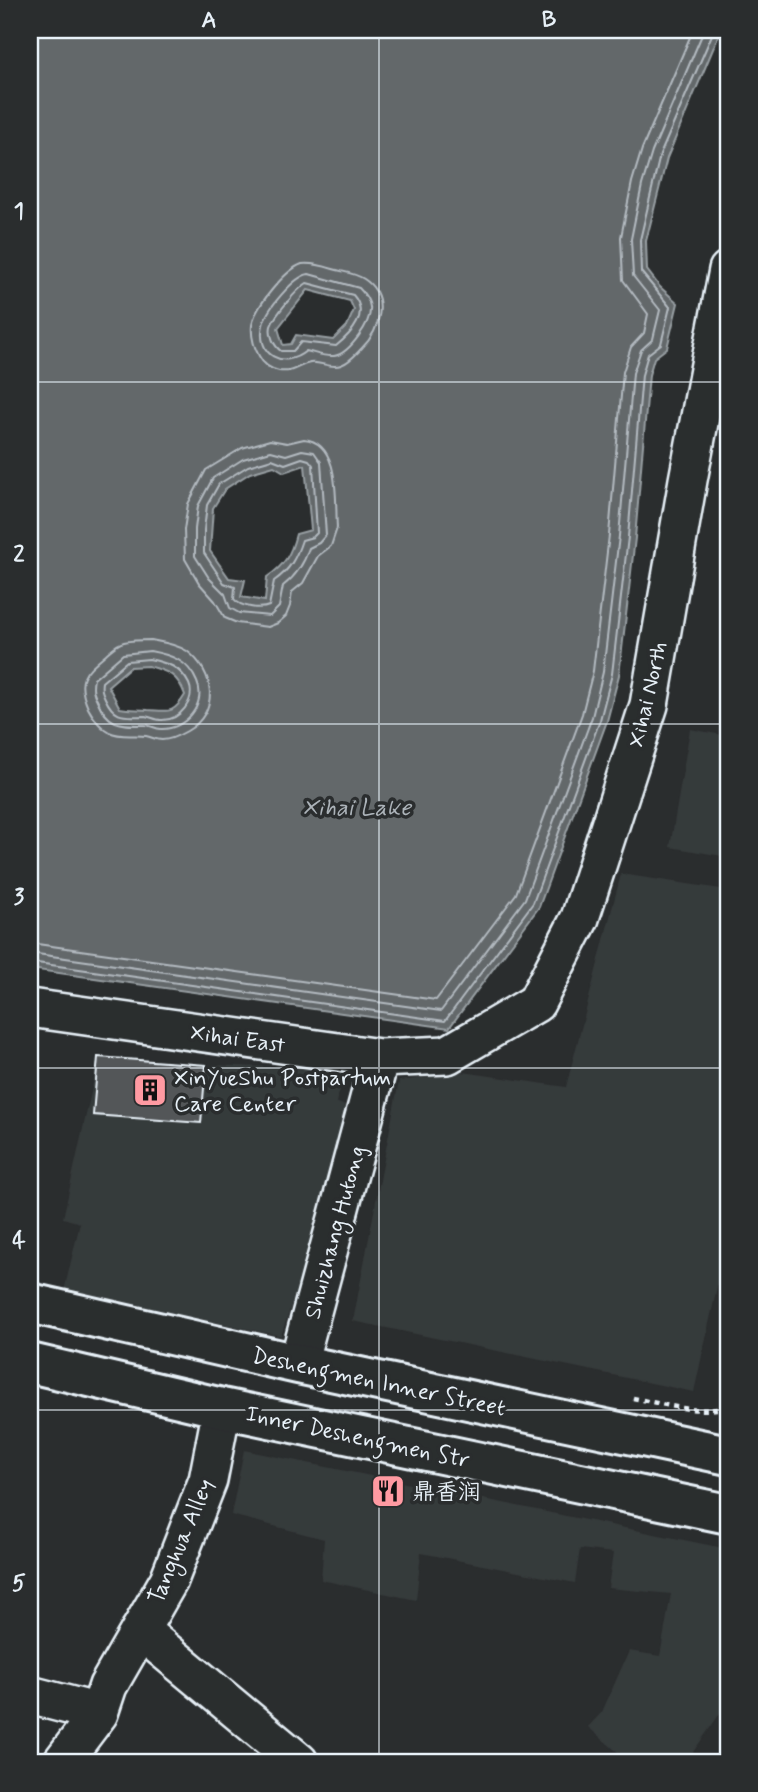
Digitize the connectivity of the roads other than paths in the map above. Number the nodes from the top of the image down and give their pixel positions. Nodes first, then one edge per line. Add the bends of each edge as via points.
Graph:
1 (728, 270) edge
2 (30, 1008) edge
3 (447, 1055) joint
4 (380, 1058) junction
5 (30, 1303) edge
6 (30, 1363) edge
7 (299, 1364) junction
8 (222, 1408) junction
9 (728, 1455) edge
10 (728, 1514) edge
11 (140, 1630) junction
12 (30, 1695) edge
13 (99, 1713) junction
14 (62, 1762) edge
15 (299, 1762) edge

1 - 3 street, Xihai North via 649,705 580,918 536,1003
2 - 4 street, Xihai East
3 - 4 street, Xihai East
4 - 7 street, Shuizhang Hutong
5 - 7 main road, Deshengmen Inner Street
6 - 8 main road, Inner Deshengmen Str
7 - 9 main road, Deshengmen Inner Street
8 - 10 main road, Inner Deshengmen Str
8 - 11 street, Tanghua Alley via 208,1480 169,1580
11 - 13 street, Tanghua Alley via 108,1686
11 - 15 street, Tanghua Alley
12 - 13 street
13 - 14 street, Tanghua Alley

